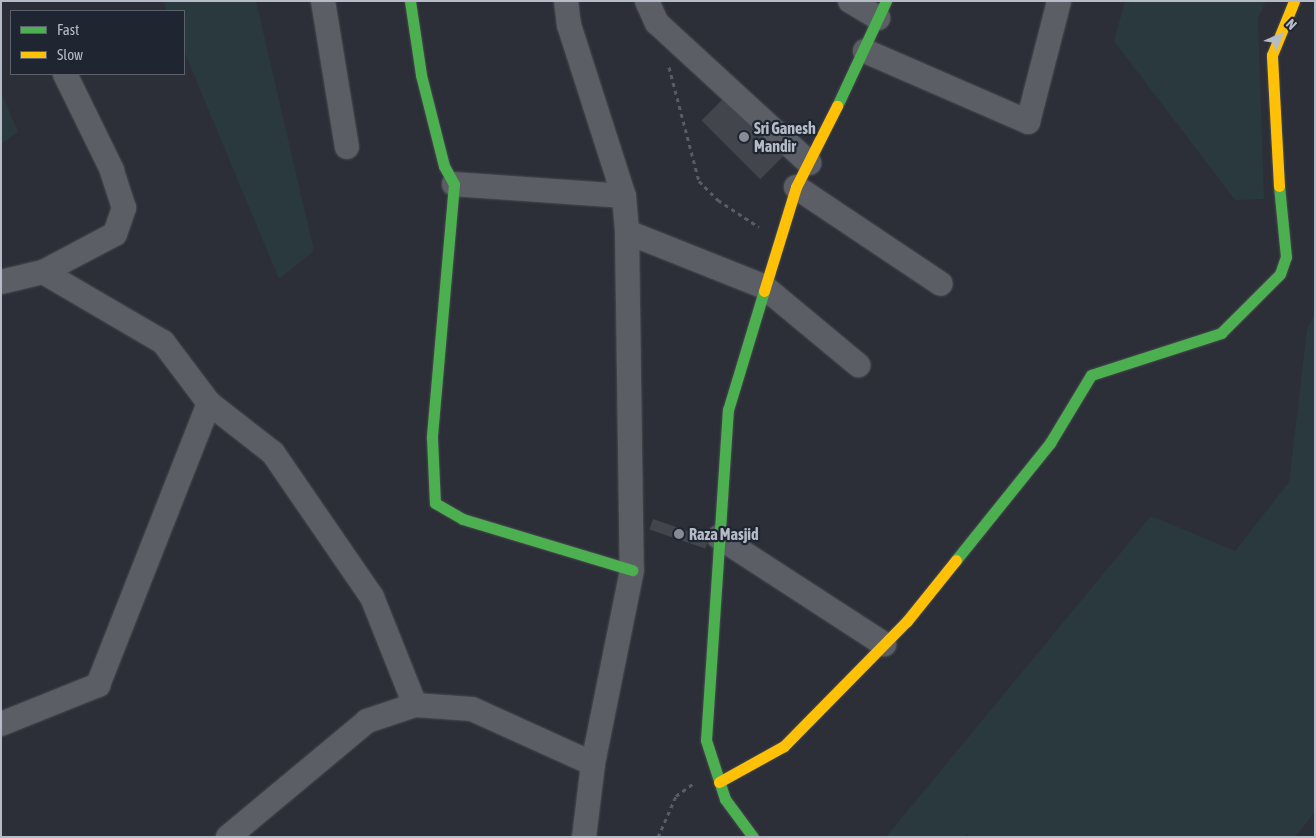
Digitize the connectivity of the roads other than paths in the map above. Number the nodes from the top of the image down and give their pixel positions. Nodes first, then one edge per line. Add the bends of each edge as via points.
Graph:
1 (323, 1) edge
2 (410, 1) edge
3 (566, 1) edge
4 (648, 1) edge
5 (850, 1) edge
6 (1059, 1) edge
7 (1294, 1) edge
8 (882, 10) edge
9 (865, 51) junction
10 (65, 75) edge
11 (347, 147) dead end
12 (809, 163) junction
13 (454, 184) junction
14 (796, 187) junction
15 (624, 196) junction
16 (628, 232) junction
17 (43, 272) junction
18 (1, 282) edge
19 (941, 284) dead end
20 (763, 286) junction
21 (858, 365) dead end
22 (209, 403) junction
23 (719, 538) junction
24 (632, 570) junction
25 (884, 644) junction
26 (415, 705) junction
27 (1, 724) edge
28 (593, 764) junction
29 (719, 782) junction
30 (228, 837) edge
31 (584, 837) edge
32 (753, 837) edge

1 - 11 street
2 - 13 street via 420,75 444,166
3 - 15 street via 569,25
4 - 12 street via 658,22
5 - 8 street
6 - 9 street via 1028,122
7 - 25 street via 1272,55 1281,232 1286,258 1280,274 1221,333 1091,375 1050,442 907,621
8 - 9 street
9 - 12 street
10 - 17 street via 112,170 124,208 115,234
12 - 14 street
13 - 15 street
13 - 24 street via 432,438 435,503 463,518
14 - 19 street
14 - 20 street
15 - 16 street
16 - 20 street
16 - 24 street
17 - 18 street
17 - 22 street via 163,342
20 - 21 street
20 - 23 street via 728,410
22 - 26 street via 273,453 372,597
22 - 27 street via 98,685
23 - 25 street
23 - 29 street via 706,740
24 - 28 street
25 - 29 street via 784,746
26 - 28 street via 472,709
26 - 30 street via 368,721
28 - 31 street
29 - 32 street via 725,799

